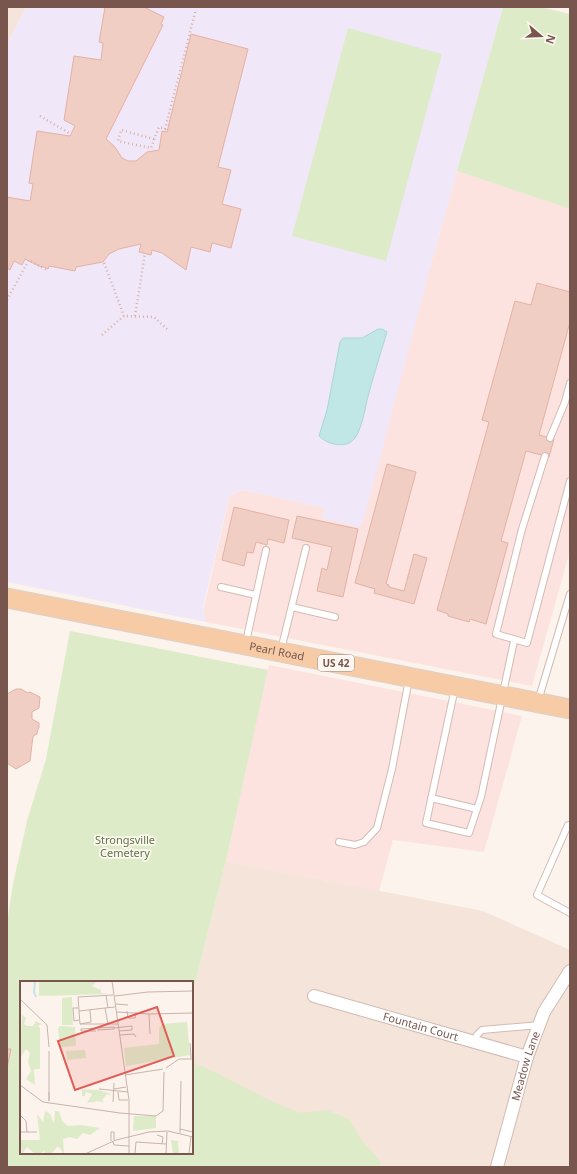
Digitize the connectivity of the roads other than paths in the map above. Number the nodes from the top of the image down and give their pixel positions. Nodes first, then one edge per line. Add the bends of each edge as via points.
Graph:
1 (570, 383) edge
2 (550, 438) dead end
3 (545, 456) dead end
4 (570, 482) edge
5 (306, 548) dead end
6 (266, 550) dead end
7 (221, 587) dead end
8 (570, 594) edge
9 (256, 595) junction
10 (7, 598) edge
11 (292, 607) junction
12 (336, 617) dead end
13 (514, 640) junction
14 (245, 645) junction
15 (280, 652) junction
16 (410, 677) junction
17 (456, 686) junction
18 (501, 695) junction
19 (538, 703) junction
20 (570, 709) edge
21 (431, 798) junction
22 (477, 809) junction
23 (570, 825) edge
24 (339, 842) dead end
25 (570, 912) edge
26 (570, 971) edge
27 (314, 996) dead end
28 (540, 1025) junction
29 (474, 1042) junction
30 (527, 1057) junction
31 (496, 1167) edge

1 - 2 lane
3 - 13 lane via 522,528 496,634
4 - 13 lane via 527,643
5 - 11 lane
6 - 9 lane
7 - 9 lane
8 - 19 lane
9 - 14 lane
10 - 14 main road, Pearl Road / US 42
11 - 12 lane
11 - 15 lane
13 - 18 lane
14 - 15 main road, Pearl Road / US 42
15 - 16 main road, Pearl Road / US 42
16 - 17 main road, Pearl Road / US 42
16 - 24 lane via 392,769 377,828 364,842 355,845
17 - 18 main road, Pearl Road / US 42
17 - 21 lane
18 - 19 main road, Pearl Road / US 42
18 - 22 lane
19 - 20 main road, Pearl Road / US 42
21 - 22 lane
21 - 22 lane via 426,823 469,833
23 - 25 lane via 537,895
26 - 28 street, Meadow Lane via 544,1012
27 - 29 street, Fountain Court
28 - 29 lane via 482,1030
28 - 30 street, Meadow Lane
29 - 30 street, Fountain Court
30 - 31 street, Meadow Lane

